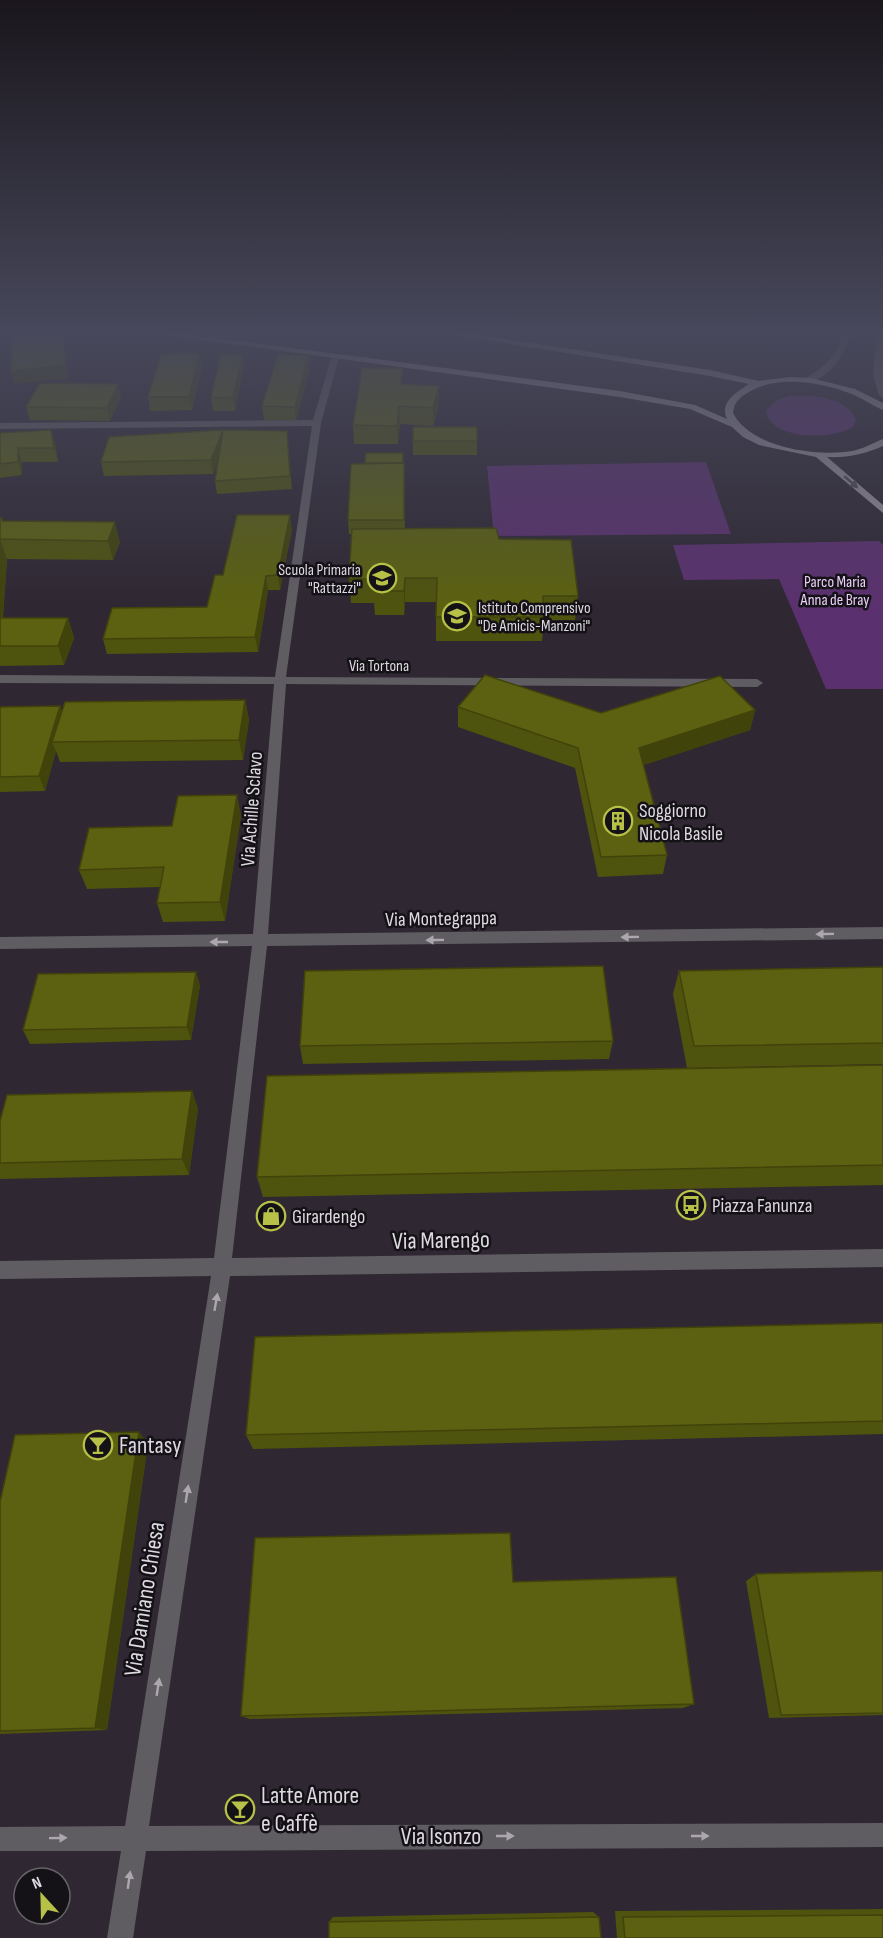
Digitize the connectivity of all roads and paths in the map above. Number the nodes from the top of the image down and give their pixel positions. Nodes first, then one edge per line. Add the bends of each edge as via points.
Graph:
1 (271, 423) edge
2 (317, 423) edge
3 (735, 424) edge
4 (0, 426) edge
5 (883, 442) edge
6 (819, 455) junction
7 (883, 510) edge
8 (0, 679) edge
9 (280, 681) junction
10 (758, 683) dead end
11 (883, 933) edge
12 (260, 942) junction
13 (0, 943) edge
14 (883, 1258) edge
15 (222, 1267) junction
16 (0, 1270) edge
17 (883, 1835) edge
18 (135, 1837) junction
19 (0, 1839) edge
20 (120, 1938) edge

1 - 4 street
2 - 9 street, Via Achille Sclavo
3 - 6 main road via 748,436 768,445
5 - 6 main road via 848,454
6 -> 7 main road
8 - 9 street, Via Tortona
9 - 10 street, Via Tortona
9 - 12 street, Via Achille Sclavo
11 -> 12 street, Via Montegrappa
12 -> 13 street, Via Montegrappa
12 - 15 street, Via Achille Sclavo
14 - 15 street, Via Marengo
15 - 16 street, Via Marengo
18 -> 15 street, Via Damiano Chiesa
18 -> 17 street, Via Isonzo
19 -> 18 street, Via Isonzo
20 -> 18 street, Via Damiano Chiesa

